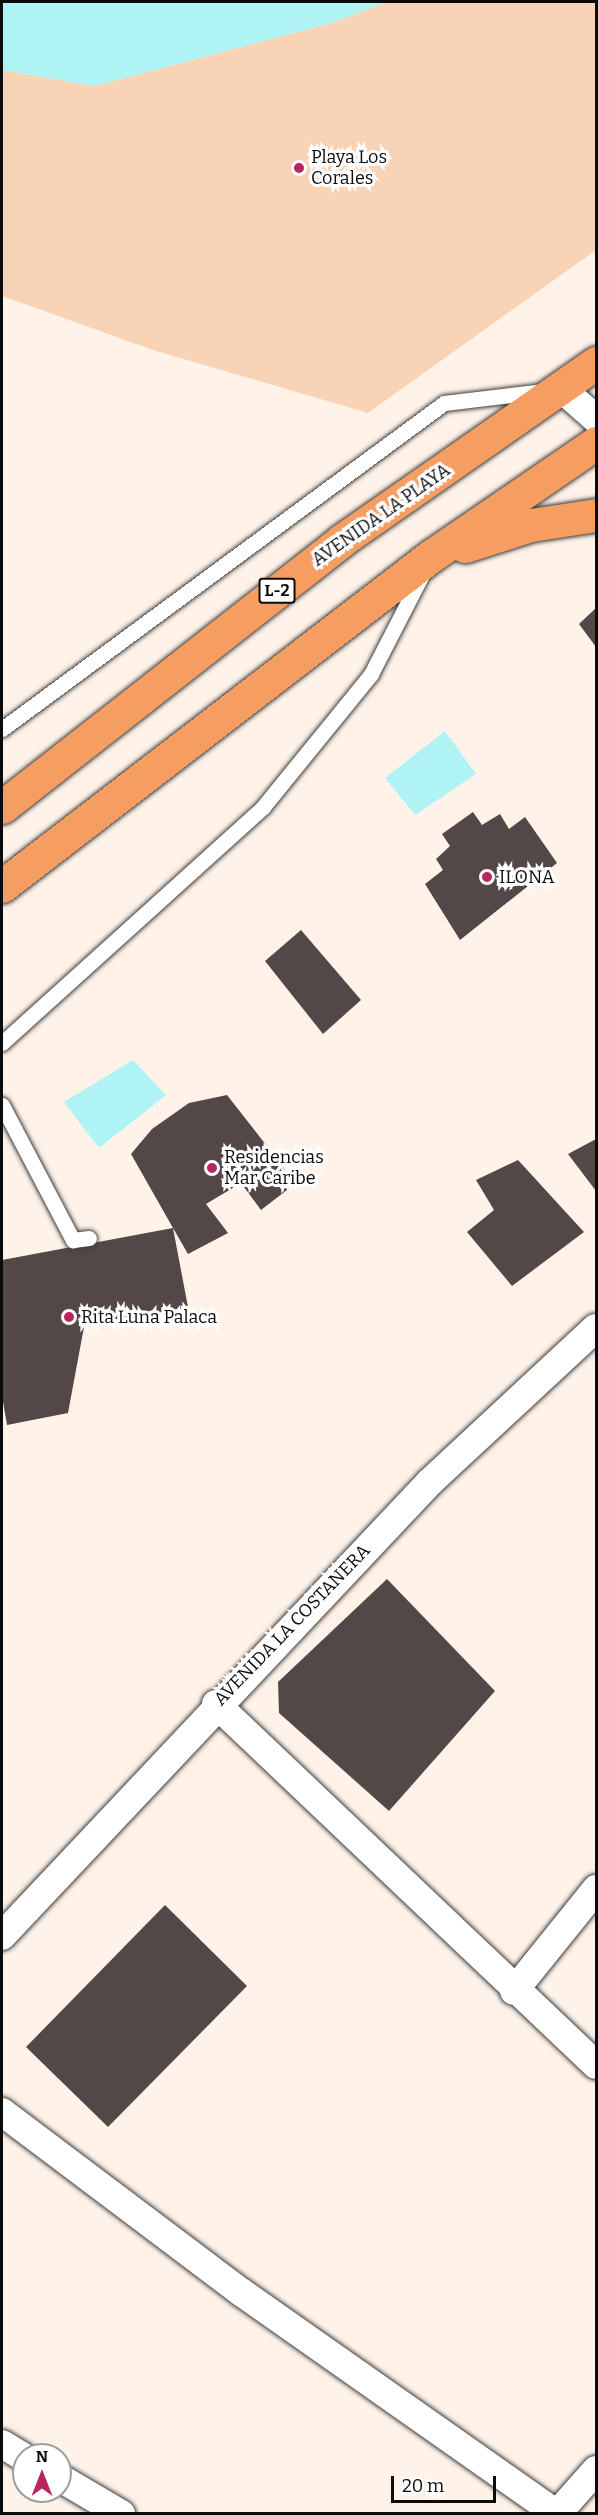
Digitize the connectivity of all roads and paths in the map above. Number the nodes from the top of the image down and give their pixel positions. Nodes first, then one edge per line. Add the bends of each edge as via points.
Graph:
1 (597, 363) edge
2 (562, 389) junction
3 (597, 419) edge
4 (597, 443) edge
5 (597, 515) edge
6 (431, 556) junction
7 (2, 729) edge
8 (2, 807) edge
9 (2, 886) edge
10 (2, 1043) edge
11 (2, 1105) edge
12 (89, 1238) dead end
13 (597, 1328) edge
14 (216, 1704) junction
15 (597, 1889) edge
16 (2, 1936) edge
17 (514, 1991) junction
18 (597, 2065) edge
19 (2, 2112) edge
20 (597, 2470) edge
21 (72, 2485) edge
22 (121, 2514) edge

1 - 2 main road, AVENIDA LA PLAYA / L-2
2 - 3 street
2 - 7 lane via 444,403
2 - 8 main road, AVENIDA LA PLAYA / L-2 via 342,540
4 - 6 main road
5 - 6 main road via 531,525
6 - 9 main road
6 - 10 lane via 371,674 263,807
11 - 12 lane via 73,1240
13 - 14 street, AVENIDA LA COSTANERA via 430,1482
14 - 16 street, AVENIDA LA COSTANERA
14 - 17 street
15 - 17 street
17 - 18 street
19 - 20 street via 241,2292 557,2514
21 - 22 street

